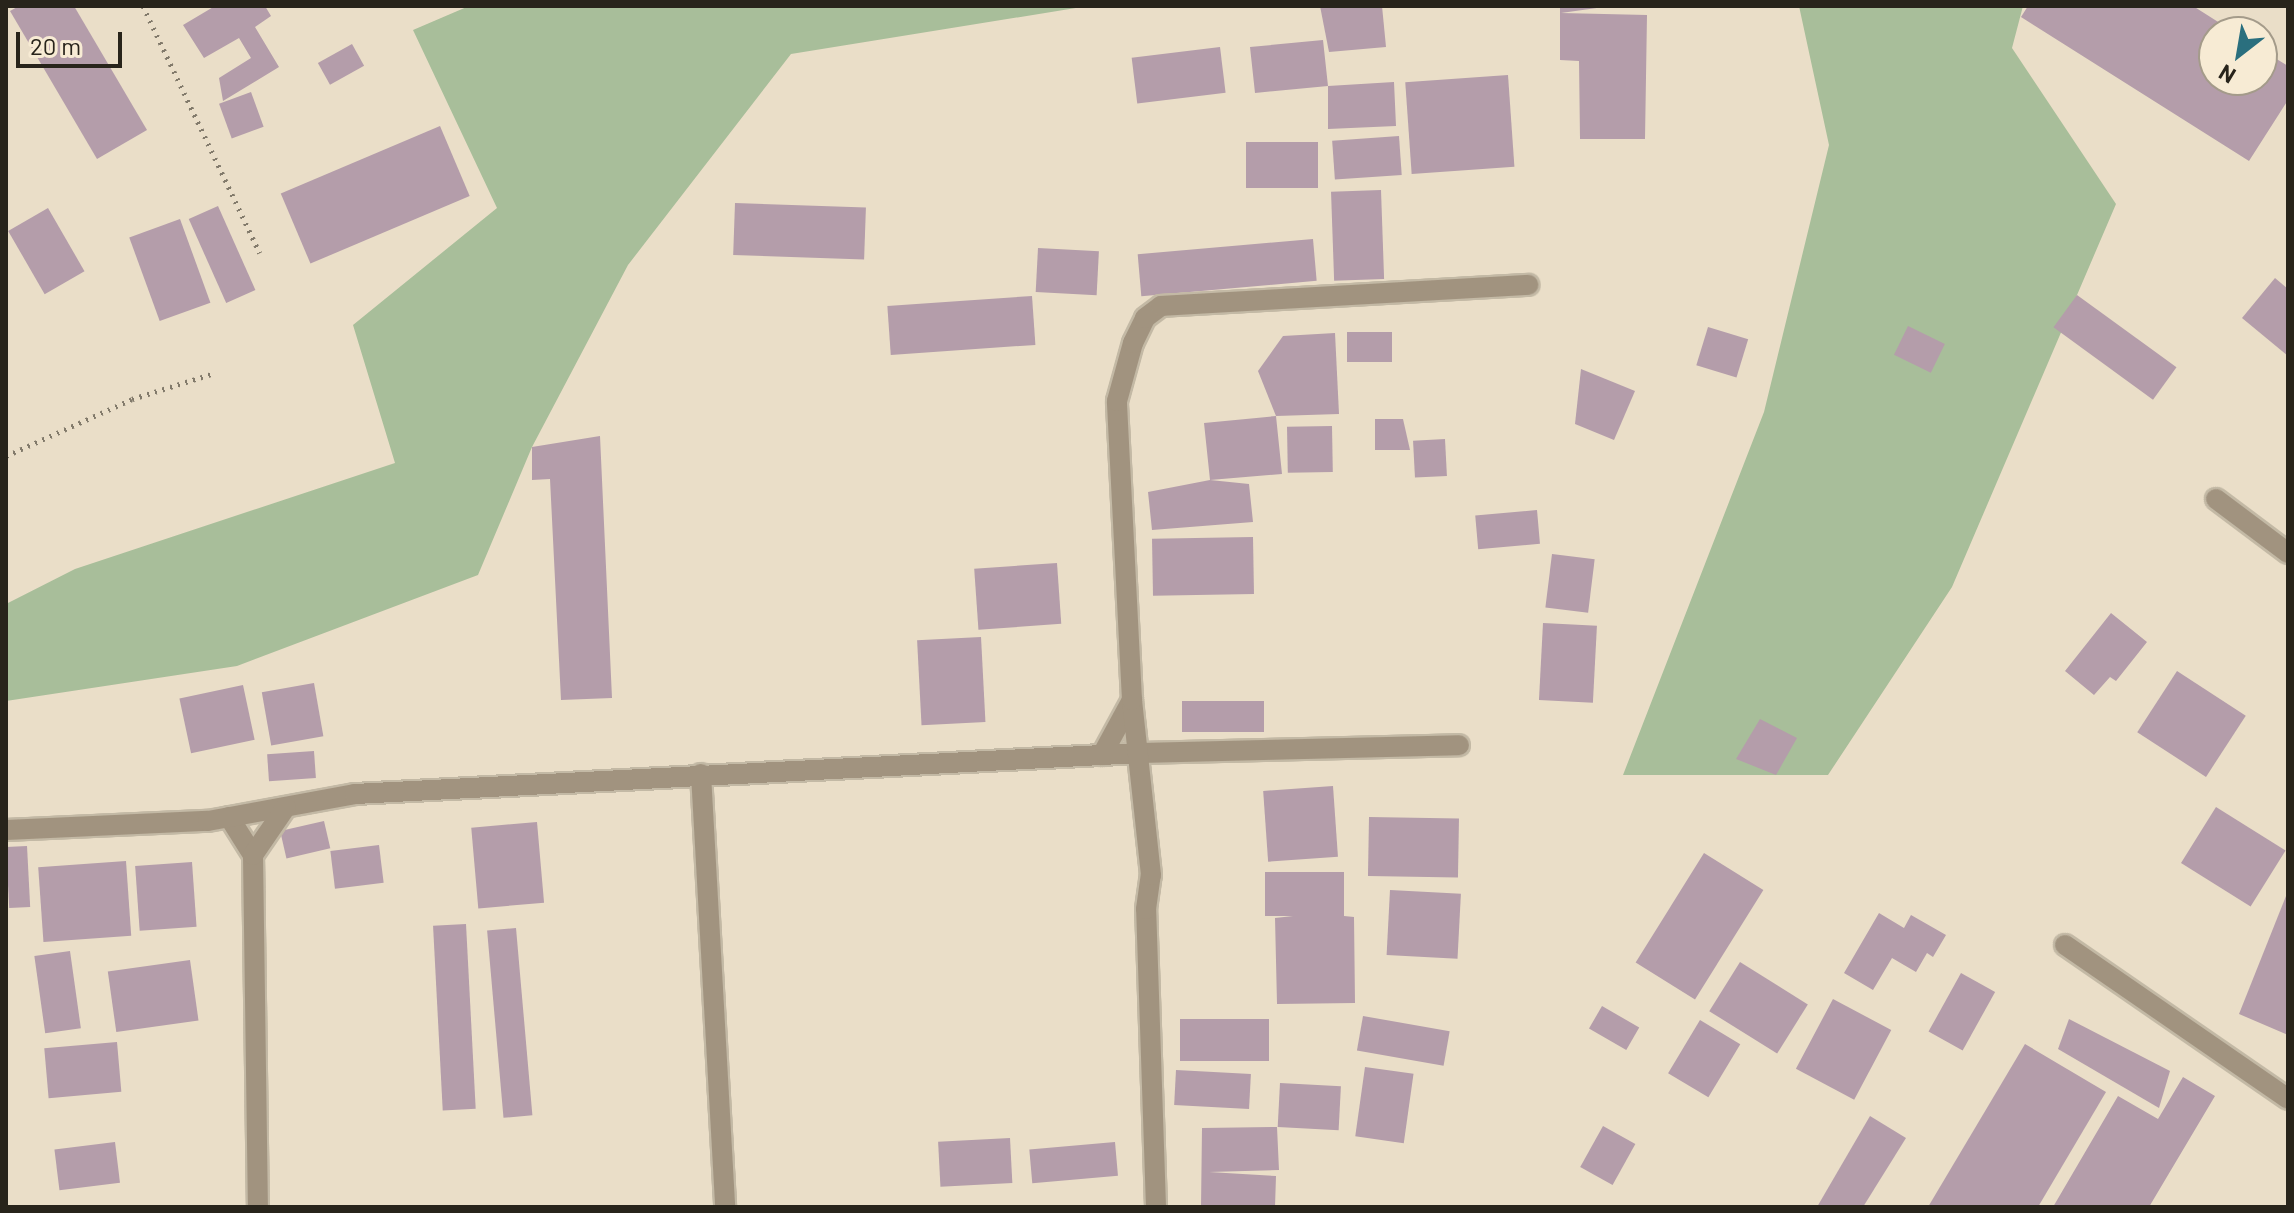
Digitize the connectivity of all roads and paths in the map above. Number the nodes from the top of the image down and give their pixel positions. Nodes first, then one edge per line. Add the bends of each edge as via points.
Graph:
1 (143, 6) edge
2 (260, 253) dead end
3 (1528, 285) dead end
4 (215, 373) dead end
5 (6, 456) edge
6 (2216, 499) dead end
7 (2288, 553) edge
8 (1132, 700) junction
9 (1459, 745) dead end
10 (1140, 753) junction
11 (1102, 755) junction
12 (701, 774) junction
13 (286, 807) junction
14 (229, 817) junction
15 (6, 830) edge
16 (253, 855) junction
17 (2065, 945) dead end
18 (2288, 1099) edge
19 (258, 1207) edge
20 (725, 1207) edge
21 (1156, 1207) edge

1 - 2 path
3 - 8 street via 1161,306 1145,318 1117,401
4 - 5 path via 132,399
6 - 7 street
8 - 10 street
8 - 11 street
9 - 10 street
10 - 11 street
10 - 21 street via 1151,875 1146,909
11 - 12 street
12 - 13 street via 355,794
12 - 20 street
13 - 14 street
13 - 16 street
14 - 15 street
14 - 16 street
16 - 19 street
17 - 18 street

